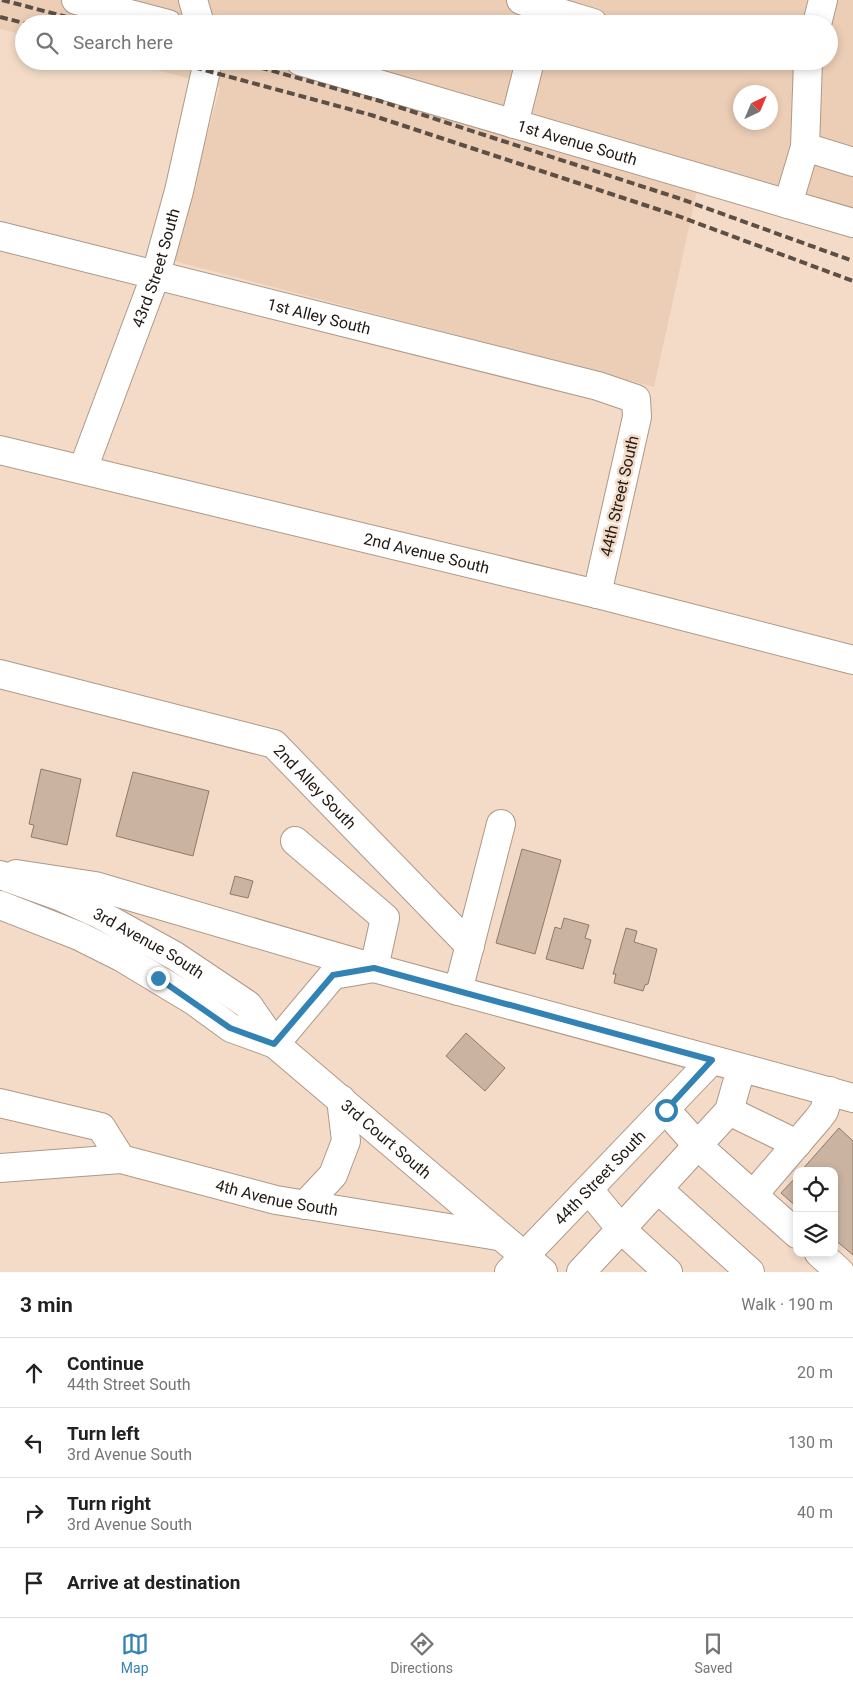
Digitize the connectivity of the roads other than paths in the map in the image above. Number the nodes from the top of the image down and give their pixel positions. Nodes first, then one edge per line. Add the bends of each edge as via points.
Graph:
1 (76, 0) edge
2 (193, 0) edge
3 (823, 0) edge
4 (535, 11) edge
5 (134, 15) edge
6 (197, 15) edge
7 (554, 15) edge
8 (819, 15) edge
9 (206, 70) edge
10 (331, 70) edge
11 (528, 70) edge
12 (808, 70) edge
13 (514, 124) junction
14 (805, 147) junction
15 (853, 162) edge
16 (788, 204) junction
17 (853, 223) edge
18 (0, 236) edge
19 (156, 274) junction
20 (636, 399) joint
21 (0, 450) edge
22 (84, 469) junction
23 (597, 594) junction
24 (853, 660) edge
25 (0, 674) edge
26 (501, 824) dead end
27 (295, 841) dead end
28 (0, 873) edge
29 (0, 905) edge
30 (470, 946) junction
31 (374, 968) junction
32 (458, 992) junction
33 (274, 1044) junction
34 (712, 1060) junction
35 (740, 1069) junction
36 (841, 1094) edge
37 (341, 1099) junction
38 (0, 1103) edge
39 (666, 1110) junction
40 (730, 1111) junction
41 (797, 1144) junction
42 (698, 1146) junction
43 (121, 1159) junction
44 (0, 1168) edge
45 (658, 1189) junction
46 (589, 1190) junction
47 (753, 1195) junction
48 (305, 1205) junction
49 (620, 1229) junction
50 (793, 1230) edge
51 (498, 1236) junction
52 (823, 1257) edge
53 (526, 1267) edge
54 (581, 1272) edge
55 (668, 1272) edge
56 (750, 1272) edge
57 (840, 1272) edge

1 - 5 street
2 - 6 street
3 - 8 street
4 - 7 street
9 - 19 street, 43rd Street South via 179,191
10 - 13 street, 1st Avenue South
11 - 13 street
12 - 14 street
13 - 16 street, 1st Avenue South
14 - 15 street
14 - 16 street
16 - 17 street, 1st Avenue South
18 - 19 street, 1st Alley South
19 - 20 street, 1st Alley South via 598,386
19 - 22 street, 43rd Street South
20 - 23 street, 44th Street South via 637,417
21 - 22 street, 2nd Avenue South
22 - 23 street, 2nd Avenue South
23 - 24 street, 2nd Avenue South
25 - 30 street, 2nd Alley South via 274,744
26 - 30 street
27 - 31 street via 385,918
28 - 31 street via 95,886
28 - 33 street, 3rd Avenue South via 99,914 176,956 248,1005
29 - 33 street, 3rd Avenue South via 112,953 180,992 230,1028
30 - 32 street
31 - 32 street
31 - 33 street via 333,975
32 - 34 street
33 - 37 street, 3rd Court South
34 - 35 street
34 - 39 street, 44th Street South
35 - 36 street
35 - 40 street
36 - 41 street
37 - 48 street via 346,1141 333,1175
37 - 51 street, 3rd Court South
38 - 43 street via 101,1127
39 - 42 street
39 - 46 street, 44th Street South
40 - 41 street
40 - 42 street
41 - 47 street
42 - 45 street
42 - 47 street
43 - 44 street, 4th Avenue South
43 - 48 street, 4th Avenue South
45 - 49 street
45 - 56 street
46 - 49 street
46 - 53 street, 44th Street South
47 - 50 street
48 - 51 street, 4th Avenue South
49 - 54 street
49 - 55 street
51 - 53 street, 4th Avenue South
52 - 57 street

